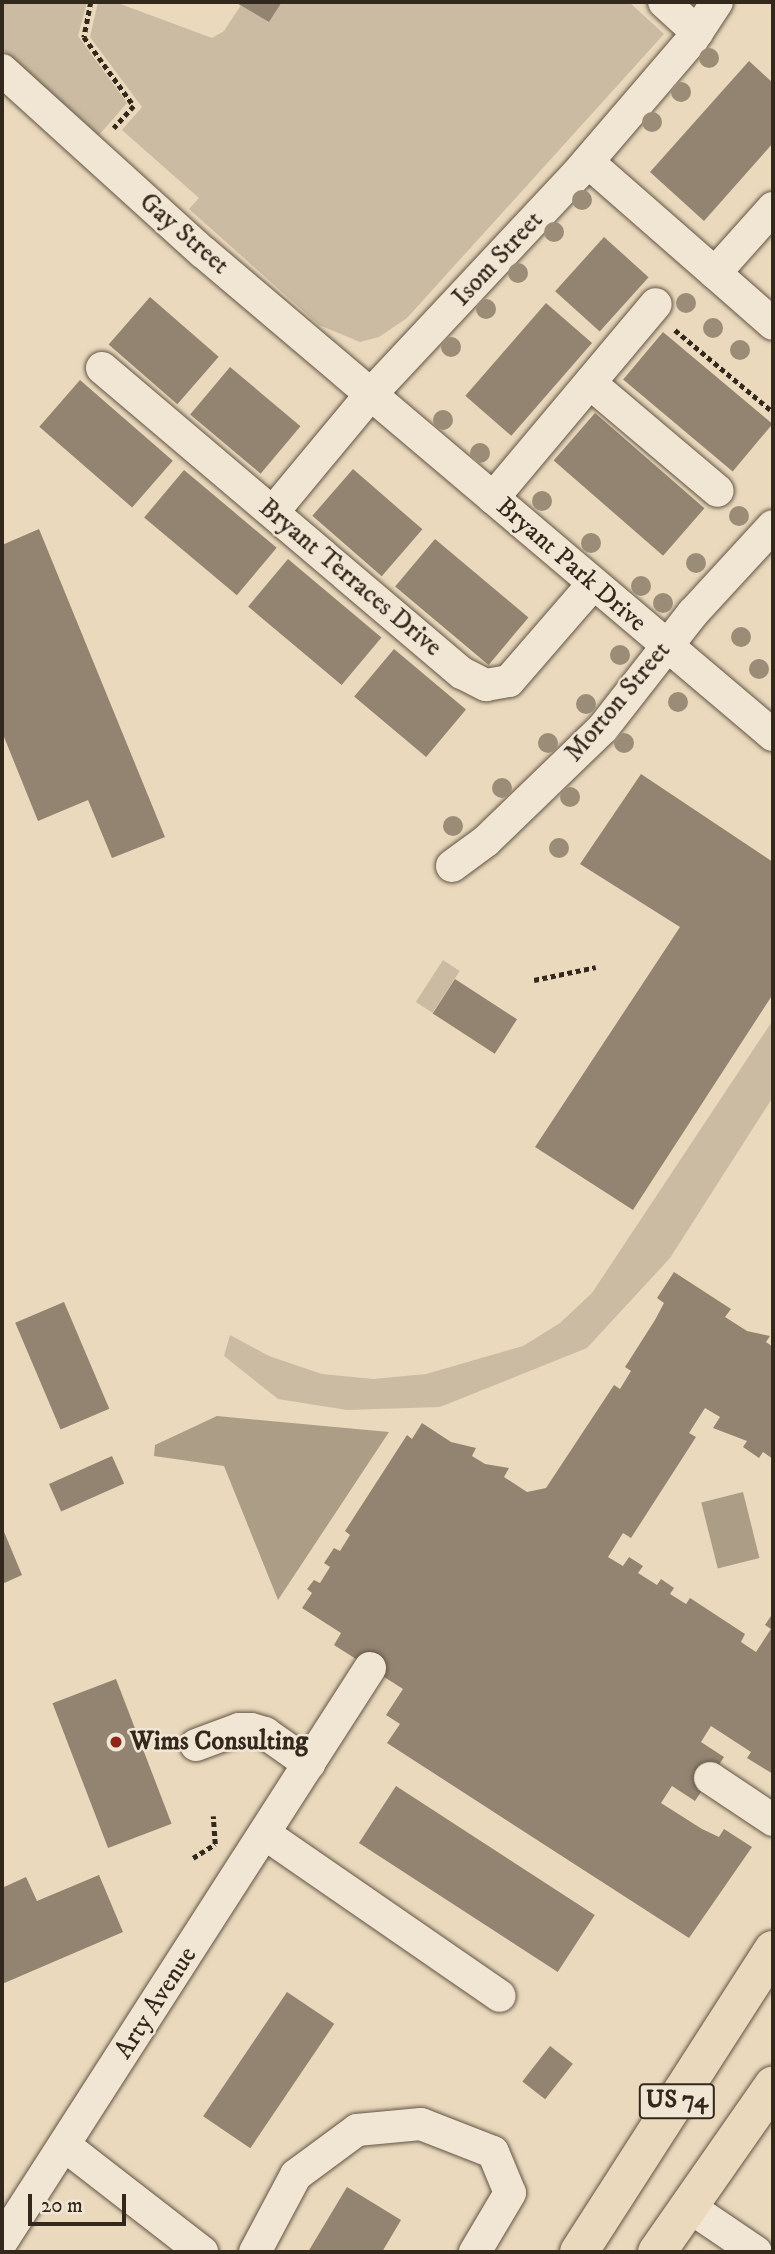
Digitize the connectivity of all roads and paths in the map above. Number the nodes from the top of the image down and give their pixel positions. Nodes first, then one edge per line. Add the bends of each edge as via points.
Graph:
1 (91, 2) edge
2 (664, 2) edge
3 (717, 2) edge
4 (696, 32) junction
5 (2, 70) edge
6 (122, 138) dead end
7 (588, 162) junction
8 (773, 208) edge
9 (715, 273) junction
10 (656, 304) dead end
11 (773, 324) edge
12 (681, 335) dead end
13 (102, 368) dead end
14 (590, 383) junction
15 (371, 394) junction
16 (773, 412) edge
17 (718, 491) dead end
18 (493, 498) junction
19 (272, 512) junction
20 (773, 526) edge
21 (593, 584) junction
22 (666, 647) junction
23 (773, 735) edge
24 (452, 866) dead end
25 (596, 967) dead end
26 (534, 980) dead end
27 (370, 1668) dead end
28 (196, 1745) dead end
29 (309, 1764) junction
30 (710, 1778) dead end
31 (212, 1816) dead end
32 (773, 1819) edge
33 (265, 1834) junction
34 (193, 1858) dead end
35 (773, 1950) edge
36 (500, 1996) dead end
37 (773, 2086) edge
38 (64, 2145) junction
39 (688, 2206) junction
40 (2, 2241) edge
41 (202, 2252) edge
42 (255, 2252) edge
43 (475, 2252) edge
44 (579, 2252) edge
45 (657, 2252) edge
46 (756, 2252) edge

1 - 6 path via 84,37 134,106 112,130
2 - 4 street
3 - 4 street, Isom Street
4 - 7 street, Isom Street
5 - 15 street, Gay Street
7 - 9 street
7 - 15 street, Isom Street
8 - 9 street
9 - 11 street
10 - 14 street
12 - 16 path
13 - 19 street, Bryant Terraces Drive
14 - 17 street
14 - 18 street
15 - 18 street, Bryant Park Drive
15 - 19 street, Isom Street
18 - 21 street, Bryant Park Drive
19 - 21 street, Bryant Terraces Drive via 462,673 486,685 509,681
20 - 22 street, Morton Street
21 - 22 street, Bryant Park Drive
22 - 23 street, Bryant Park Drive
22 - 24 street, Morton Street via 603,728 486,841
25 - 26 path
27 - 29 street, Arty Avenue
28 - 29 street via 251,1729 265,1733
29 - 33 street, Arty Avenue
30 - 32 street
31 - 34 path via 215,1844
33 - 36 street
33 - 38 street, Arty Avenue
35 - 44 main road, US 74
37 - 39 main road, US 74
38 - 40 street, Arty Avenue
38 - 41 street
39 - 45 main road, US 74
39 - 46 street
42 - 43 street via 296,2175 357,2130 421,2124 493,2152 510,2193

